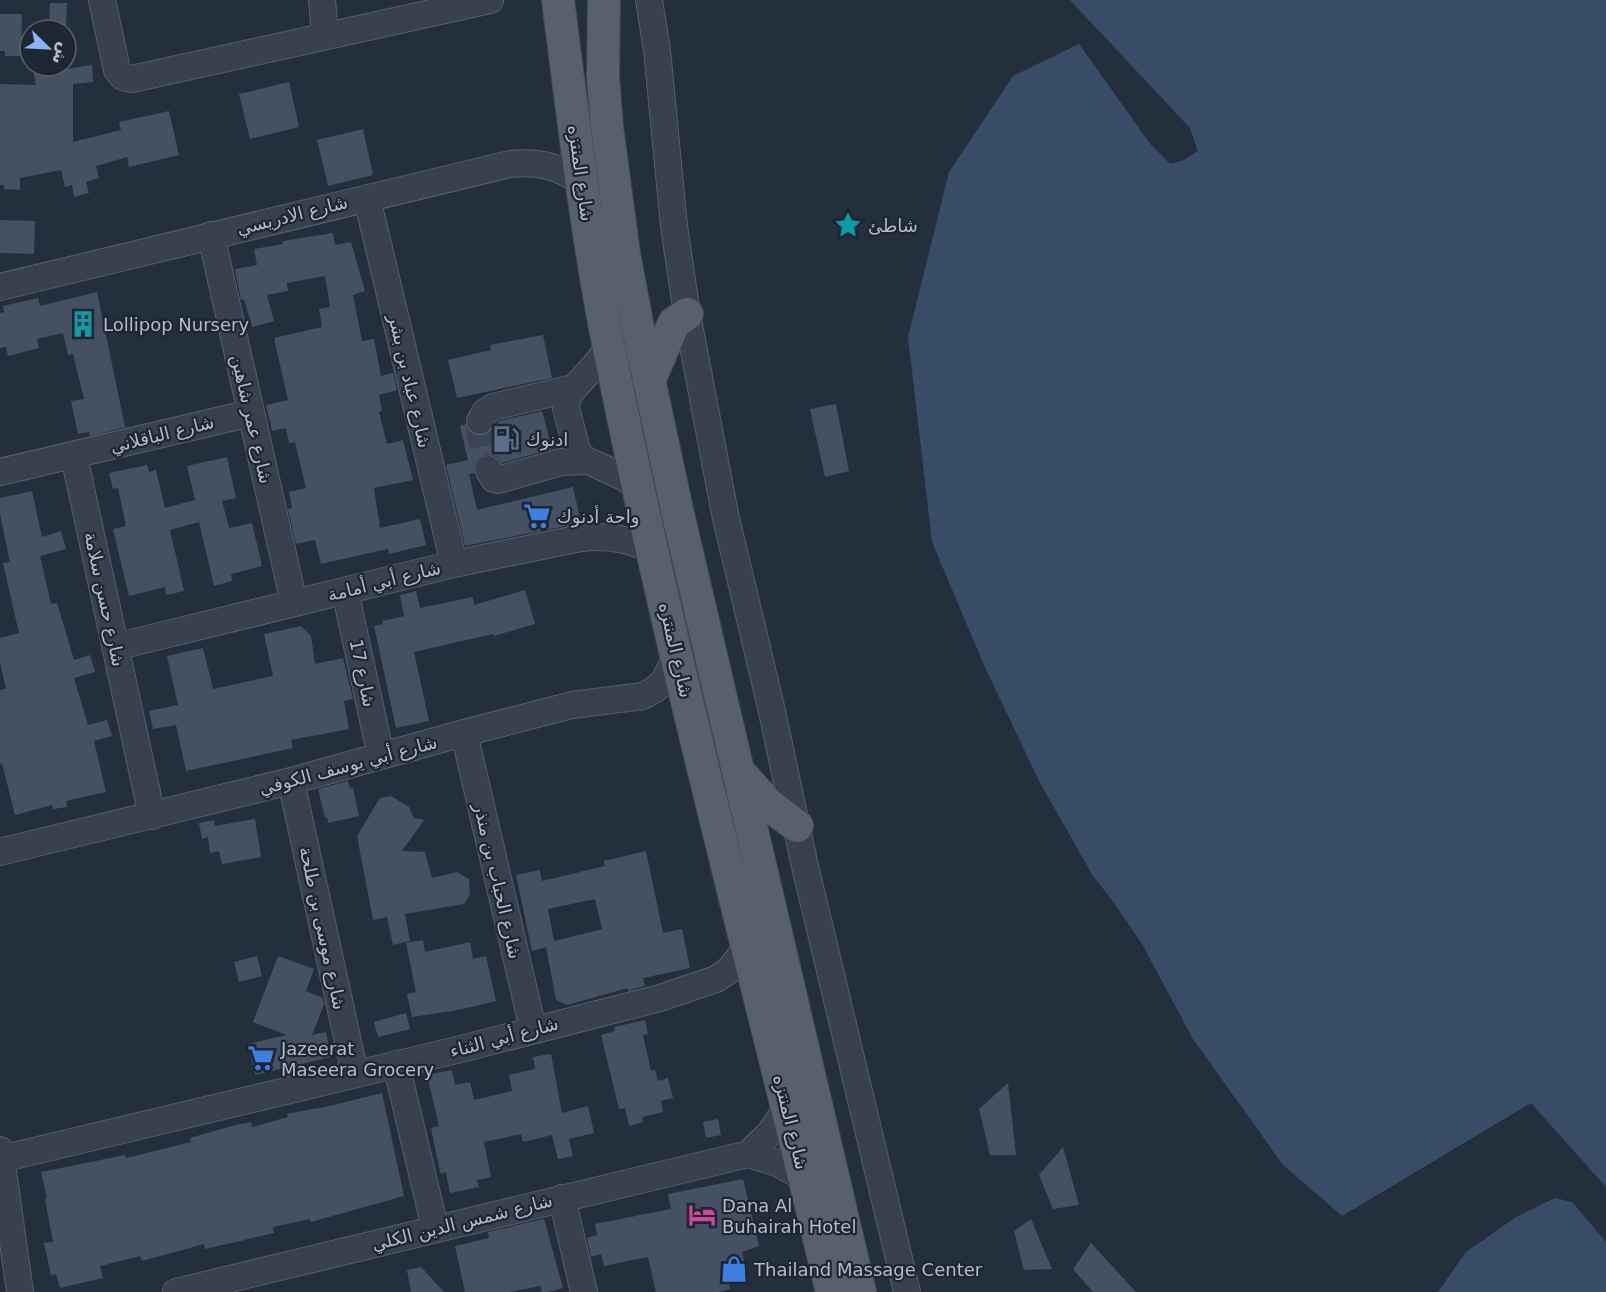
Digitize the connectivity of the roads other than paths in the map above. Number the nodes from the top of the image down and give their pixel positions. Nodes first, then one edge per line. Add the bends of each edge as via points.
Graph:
1 (102, 0) edge
2 (322, 0) edge
3 (490, 0) edge
4 (558, 0) edge
5 (584, 0) edge
6 (604, 0) edge
7 (649, 0) edge
8 (325, 35) junction
9 (603, 76) junction
10 (582, 183) junction
11 (366, 198) junction
12 (211, 235) junction
13 (0, 287) edge
14 (687, 314) junction
15 (609, 346) junction
16 (649, 381) junction
17 (573, 388) junction
18 (251, 413) junction
19 (480, 421) dead end
20 (74, 456) junction
21 (587, 461) junction
22 (488, 469) dead end
23 (0, 472) edge
24 (639, 488) junction
25 (653, 551) junction
26 (454, 564) junction
27 (345, 591) junction
28 (294, 603) junction
29 (115, 647) junction
30 (678, 655) junction
31 (464, 733) junction
32 (381, 756) junction
33 (739, 771) junction
34 (291, 781) junction
35 (152, 816) junction
36 (797, 826) junction
37 (0, 852) edge
38 (746, 946) junction
39 (532, 1029) junction
40 (396, 1065) junction
41 (355, 1074) junction
42 (787, 1107) junction
43 (1, 1154) edge
44 (748, 1154) junction
45 (805, 1178) junction
46 (562, 1198) junction
47 (435, 1228) junction
48 (202, 1289) edge
49 (20, 1292) edge
50 (176, 1292) edge
51 (584, 1292) edge
52 (832, 1292) edge
53 (860, 1292) edge
54 (907, 1292) edge

1 - 8 street via 117,70 132,79
2 - 8 street
3 - 8 street
4 - 10 main road, شارع المنتزه
5 - 9 main road
6 - 9 main road, شارع المنتزه
7 - 14 street
9 - 16 main road, شارع المنتزه via 624,254
10 - 11 street, شارع الادريسي via 541,163 510,164
10 - 15 main road, شارع المنتزه
11 - 12 street, شارع الادريسي
11 - 26 street, شارع عباد بن بشر
12 - 13 street, شارع الادريسي
12 - 18 street, شارع عمر شاهين
14 - 16 main road via 674,323
14 - 36 street via 725,514
15 - 17 street
15 - 24 main road, شارع المنتزه
16 - 33 main road, شارع المنتزه
17 - 19 street via 493,407
17 - 21 street via 566,408 577,450
18 - 20 street, شارع الباقلاني
18 - 28 street, شارع عمر شاهين
20 - 23 street
20 - 29 street, شارع حسن سلامة
21 - 22 street via 561,462 498,480
21 - 24 street
24 - 25 main road, شارع المنتزه
25 - 26 street, شارع أبي أمامة via 627,539 596,536
25 - 30 main road, شارع المنتزه
26 - 27 street, شارع أبي أمامة
27 - 28 street, شارع أبي أمامة
27 - 32 street, شارع 17
28 - 29 street, شارع أبي أمامة
29 - 35 street, شارع حسن سلامة
30 - 31 street, شارع أبي يوسف الكوفي via 664,681 643,696 581,703
30 - 38 main road, شارع المنتزه
31 - 32 street, شارع أبي يوسف الكوفي
31 - 39 street, شارع الحباب بن منذر
32 - 34 street, شارع أبي يوسف الكوفي
33 - 36 main road via 763,799
33 - 53 main road, شارع المنتزه
34 - 35 street, شارع أبي يوسف الكوفي
34 - 41 street, شارع موسى بن طلحة
35 - 37 street, شارع أبي يوسف الكوفي
36 - 54 street
38 - 39 street, شارع أبي الثناء via 728,970 701,985
38 - 42 main road, شارع المنتزه
39 - 40 street, شارع أبي الثناء
40 - 41 street, شارع أبي الثناء
40 - 47 street
41 - 43 street, شارع أبي الثناء
42 - 44 street via 770,1133
42 - 45 main road, شارع المنتزه
43 - 49 street
44 - 45 street
44 - 46 street, شارع شمس الدين الكلي
45 - 52 main road, شارع المنتزه
46 - 47 street, شارع شمس الدين الكلي
46 - 51 street
47 - 48 street, شارع شمس الدين الكلي
48 - 50 street, شارع شمس الدين الكلي

